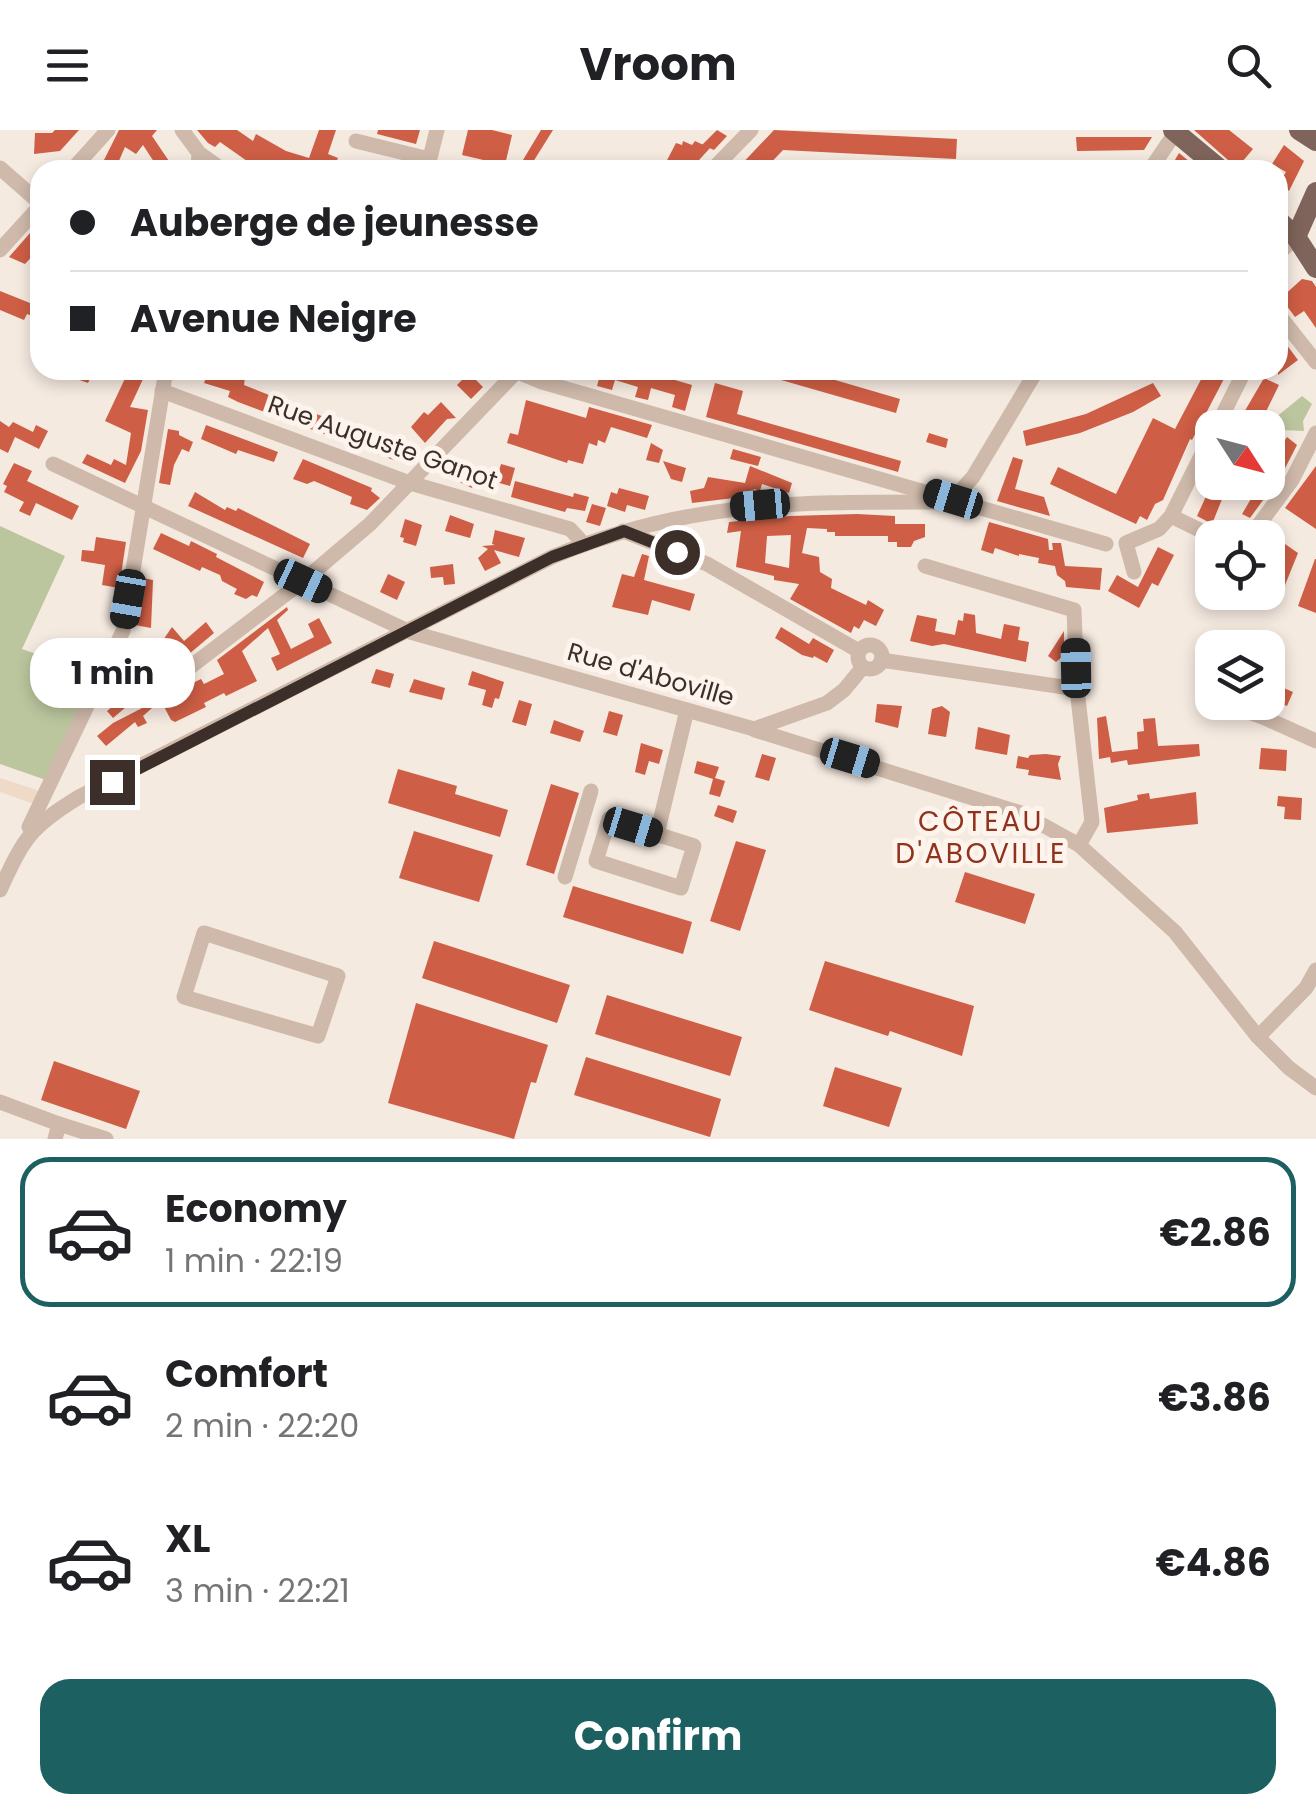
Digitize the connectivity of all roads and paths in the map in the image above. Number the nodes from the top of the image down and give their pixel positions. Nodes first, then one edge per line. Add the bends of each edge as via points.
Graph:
1 (108, 130) edge
2 (182, 130) edge
3 (438, 130) edge
4 (751, 130) edge
5 (1299, 130) edge
6 (1174, 132) edge
7 (1316, 141) edge
8 (356, 142) dead end
9 (81, 160) edge
10 (197, 160) edge
11 (412, 160) edge
12 (429, 160) edge
13 (722, 160) edge
14 (1156, 160) edge
15 (1210, 160) edge
16 (0, 168) edge
17 (1316, 192) edge
18 (30, 195) edge
19 (30, 216) edge
20 (1288, 229) edge
21 (1296, 237) junction
22 (1288, 245) edge
23 (0, 250) edge
24 (1316, 268) edge
25 (1288, 327) edge
26 (1316, 362) edge
27 (164, 380) edge
28 (507, 380) edge
29 (537, 380) edge
30 (1031, 380) edge
31 (1239, 380) edge
32 (162, 391) junction
33 (1225, 410) edge
34 (1316, 433) edge
35 (54, 464) dead end
36 (1195, 468) edge
37 (410, 483) junction
38 (953, 499) junction
39 (144, 505) junction
40 (1171, 516) junction
41 (1262, 520) edge
42 (1195, 528) edge
43 (624, 531) junction
44 (584, 544) junction
45 (1106, 544) dead end
46 (925, 566) dead end
47 (1134, 572) dead end
48 (303, 581) junction
49 (410, 632) junction
50 (861, 659) junction
51 (164, 687) dead end
52 (1077, 689) junction
53 (687, 710) junction
54 (1269, 720) edge
55 (754, 729) junction
56 (1316, 741) edge
57 (591, 792) dead end
58 (657, 834) junction
59 (22, 844) junction
60 (1080, 845) junction
61 (565, 877) dead end
62 (0, 890) edge
63 (1316, 970) edge
64 (335, 987) joint
65 (1258, 1038) junction
66 (1316, 1088) edge
67 (0, 1102) edge
68 (57, 1131) edge
69 (106, 1139) edge

1 - 9 street
2 - 10 street
3 - 12 street
4 - 13 street
5 - 7 main road
6 - 14 street
6 - 15 main road
8 - 11 street
16 - 18 street
17 - 21 main road
19 - 23 street
20 - 21 main road
21 - 22 street
21 - 24 main road
25 - 26 street
27 - 32 street
28 - 37 street
29 - 38 street
30 - 38 street
31 - 33 street
32 - 37 street, Rue Auguste Ganot
32 - 39 street
34 - 41 street
35 - 39 street, Rue d'Aboville
36 - 40 street
37 - 44 street, Rue Auguste Ganot via 570,529
37 - 48 street
38 - 43 street via 736,507
38 - 45 street
39 - 48 street, Rue d'Aboville
39 - 59 street via 122,630
40 - 42 street
40 - 47 street via 1126,542
43 - 44 street
43 - 50 street via 707,564
44 - 49 street
46 - 52 street via 1074,610
48 - 49 street, Rue d'Aboville
48 - 51 street
49 - 53 street, Rue d'Aboville
49 - 59 street via 79,798 42,820
50 - 52 street via 874,668 881,660
50 - 55 street, Rue d'Aboville via 828,703
52 - 60 street via 1092,822
53 - 55 street, Rue d'Aboville
53 - 58 street
54 - 56 street
55 - 60 street via 1021,812
57 - 61 street
58 - 58 street via 694,846 681,888 596,861 609,820
59 - 62 street
60 - 65 street via 1175,932
63 - 65 street
64 - 64 street via 338,976 204,934 184,996 318,1036
65 - 66 street
67 - 68 street
68 - 69 street

